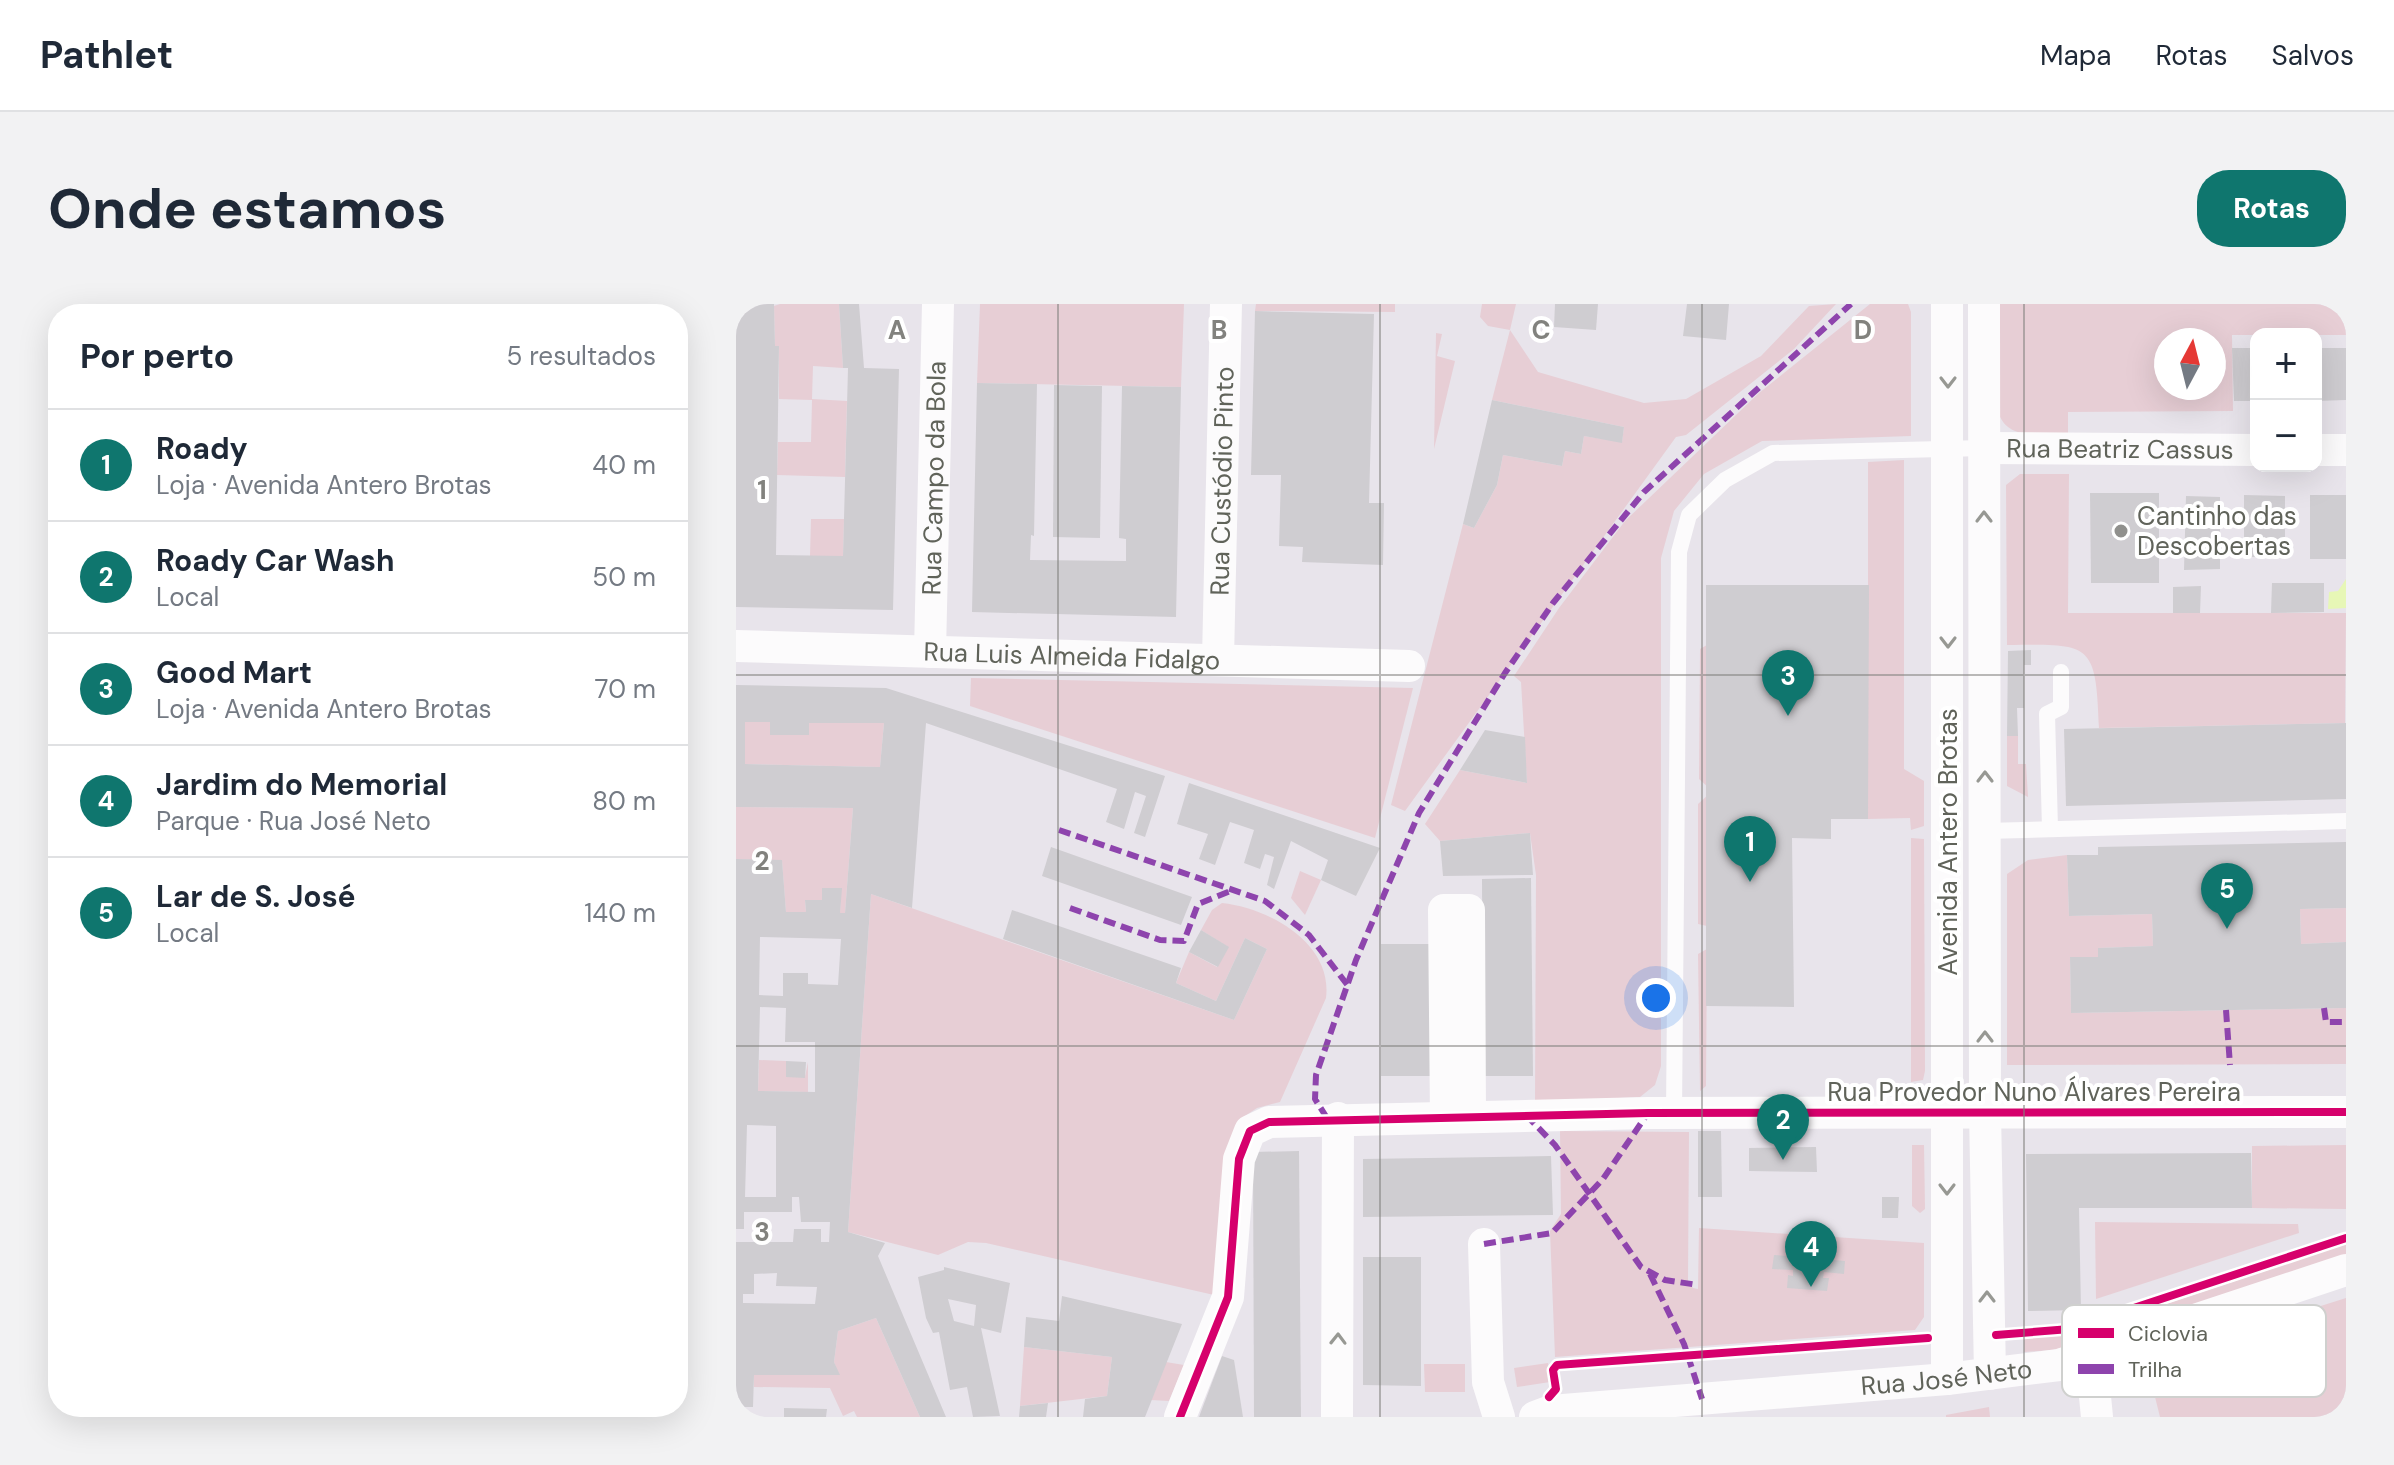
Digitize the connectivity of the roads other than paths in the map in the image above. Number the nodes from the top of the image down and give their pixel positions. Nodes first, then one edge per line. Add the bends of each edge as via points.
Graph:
1 (938, 304) edge
2 (1226, 304) edge
3 (1947, 304) edge
4 (1984, 304) edge
5 (1948, 448) junction
6 (1984, 448) junction
7 (2250, 450) edge
8 (2322, 450) edge
9 (2346, 450) edge
10 (736, 646) edge
11 (930, 652) junction
12 (1218, 659) junction
13 (1409, 666) dead end
14 (2061, 672) dead end
15 (2346, 821) edge
16 (2050, 829) junction
17 (1985, 831) junction
18 (1948, 1111) junction
19 (1985, 1112) junction
20 (2346, 1112) edge
21 (1674, 1113) junction
22 (1458, 1117) junction
23 (1338, 1118) junction
24 (1484, 1244) dead end
25 (2346, 1270) edge
26 (2242, 1305) edge
27 (2062, 1364) edge
28 (1990, 1374) junction
29 (1947, 1379) junction
30 (2095, 1397) edge
31 (1180, 1417) edge
32 (1337, 1417) edge
33 (1499, 1417) edge
34 (1535, 1417) edge
35 (2097, 1417) edge

1 - 11 street, Rua Campo da Bola
2 - 12 street, Rua Custódio Pinto
3 -> 5 street, Avenida Antero Brotas
4 - 6 street, Avenida Antero Brotas
5 - 6 lane
5 -> 18 street, Avenida Antero Brotas
5 - 21 lane via 1773,453 1725,480 1689,515 1679,552
6 - 7 street, Rua Beatriz Cassus
17 -> 6 street, Avenida Antero Brotas
8 - 9 street
10 - 11 street, Rua Luis Almeida Fidalgo
11 - 12 street, Rua Luis Almeida Fidalgo
12 - 13 street, Rua Luis Almeida Fidalgo
14 - 16 lane via 2061,707 2047,714
15 - 16 lane
16 - 17 lane
19 -> 17 street, Avenida Antero Brotas
18 - 19 street, Rua Provedor Nuno Álvares Pereira
18 - 21 street, Rua Provedor Nuno Álvares Pereira
18 -> 29 street, Avenida Antero Brotas
19 - 20 street, Rua Provedor Nuno Álvares Pereira
28 -> 19 street, Avenida Antero Brotas
21 - 22 street, Rua Provedor Nuno Álvares Pereira
22 - 22 street via 1444,910 1469,910
22 - 23 street, Rua Provedor Nuno Álvares Pereira
23 - 31 street, Rua Provedor Nuno Álvares Pereira via 1269,1122 1250,1131 1239,1159 1228,1297
32 -> 23 street
24 - 33 street via 1488,1382
25 - 26 street, Rua José Neto
27 - 28 street, Rua José Neto
28 - 29 street, Rua José Neto
29 - 34 street, Rua José Neto via 1551,1411
30 - 35 street

